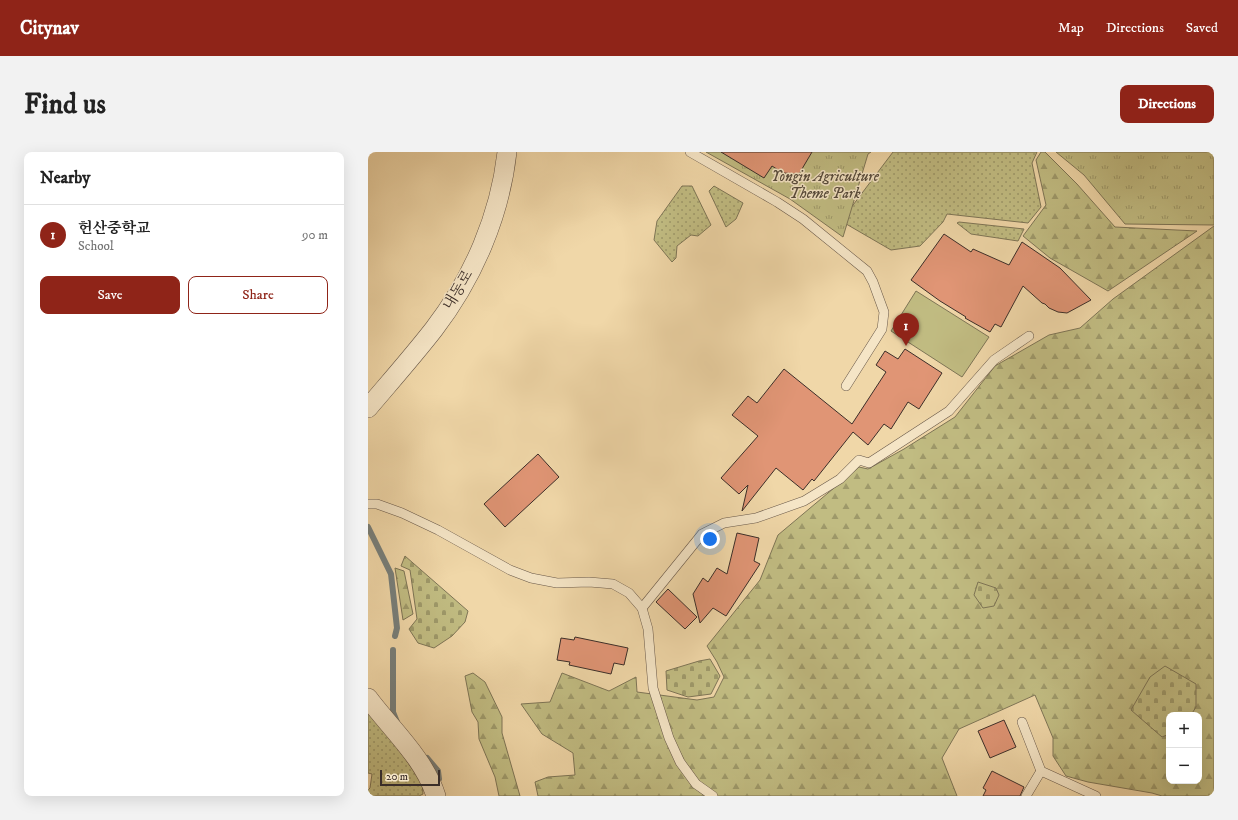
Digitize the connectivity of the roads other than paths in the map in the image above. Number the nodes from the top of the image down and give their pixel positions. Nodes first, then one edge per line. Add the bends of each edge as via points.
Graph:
1 (507, 152) edge
2 (690, 152) edge
3 (1029, 336) dead end
4 (846, 386) dead end
5 (368, 408) edge
6 (368, 504) edge
7 (642, 608) junction
8 (368, 698) edge
9 (1022, 722) dead end
10 (1041, 771) junction
11 (436, 796) edge
12 (713, 796) edge
13 (1026, 796) edge
14 (1096, 796) edge

1 - 5 street, 내동로 via 502,188 494,216 470,272 434,328
2 - 4 lane via 803,219 867,271 884,312 882,330
3 - 7 lane via 994,360 949,411 869,463 859,460 840,479 804,501 756,518 724,523 702,534
6 - 7 lane via 377,504 409,516 510,570 531,578 557,583 613,584 629,593
7 - 12 lane via 648,629 653,688 669,738 680,762 696,784
8 - 11 street via 413,754 431,781
9 - 10 lane
10 - 13 lane
10 - 14 lane

